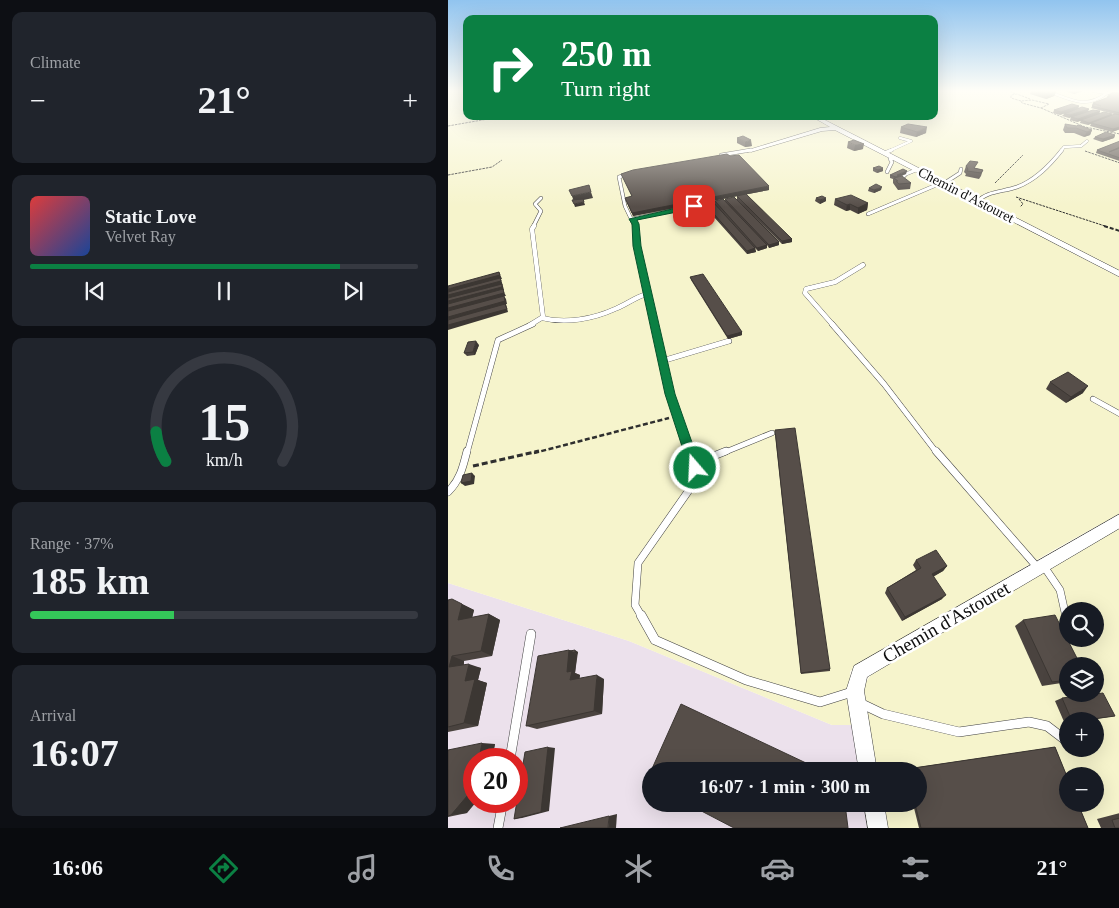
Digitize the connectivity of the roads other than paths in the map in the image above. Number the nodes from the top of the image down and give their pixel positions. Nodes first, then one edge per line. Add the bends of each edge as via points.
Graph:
1 (820, 130) edge
2 (839, 130) edge
3 (900, 138) dead end
4 (1087, 141) dead end
5 (740, 148) edge
6 (751, 150) junction
7 (884, 153) junction
8 (713, 157) edge
9 (894, 158) junction
10 (961, 169) dead end
11 (916, 170) junction
12 (638, 172) edge
13 (887, 172) dead end
14 (942, 183) junction
15 (908, 184) edge
16 (541, 198) dead end
17 (977, 202) junction
18 (694, 206) edge
19 (868, 214) dead end
20 (632, 219) junction
21 (863, 265) dead end
22 (1120, 275) edge
23 (647, 294) junction
24 (542, 318) junction
25 (729, 341) edge
26 (662, 361) junction
27 (1094, 399) dead end
28 (1120, 414) edge
29 (772, 433) dead end
30 (694, 464) junction
31 (448, 492) edge
32 (1120, 520) edge
33 (1040, 567) junction
34 (1063, 602) edge
35 (531, 634) dead end
36 (855, 696) junction
37 (1059, 735) edge
38 (512, 748) edge
39 (866, 762) edge
40 (875, 812) edge
41 (500, 813) edge
42 (498, 828) edge
43 (878, 828) edge

1 - 6 street
2 - 7 street, Chemin d'Astouret via 861,144
3 - 7 lane via 911,141
4 - 17 lane via 1081,146 1064,147 1051,166 1019,188 983,195
5 - 6 lane
6 - 8 lane
7 - 9 street, Chemin d'Astouret
9 - 11 street, Chemin d'Astouret
9 - 13 lane via 890,159 892,162
10 - 14 lane
11 - 14 street, Chemin d'Astouret
11 - 15 lane via 901,179
12 - 20 lane via 619,177 625,206
14 - 17 street, Chemin d'Astouret
14 - 19 lane
16 - 24 lane via 535,204 541,211 532,229
17 - 22 street, Chemin d'Astouret
18 - 20 lane
20 - 23 lane
21 - 33 lane via 835,282 806,289 805,294 884,384 936,451
23 - 24 lane via 635,297 612,311 560,322
23 - 26 lane
24 - 31 lane via 534,325 498,340 462,467 455,486
25 - 26 lane
26 - 30 lane
27 - 28 lane
29 - 30 lane
30 - 36 lane via 694,483 638,563 635,605 655,640 746,680 820,702
32 - 33 street, Chemin d'Astouret
33 - 34 lane via 1060,590
33 - 36 street, Chemin d'Astouret via 860,672
35 - 38 lane
36 - 37 lane via 883,714 958,732 1028,722 1047,726
36 - 39 street
40 - 43 street
41 - 42 lane

